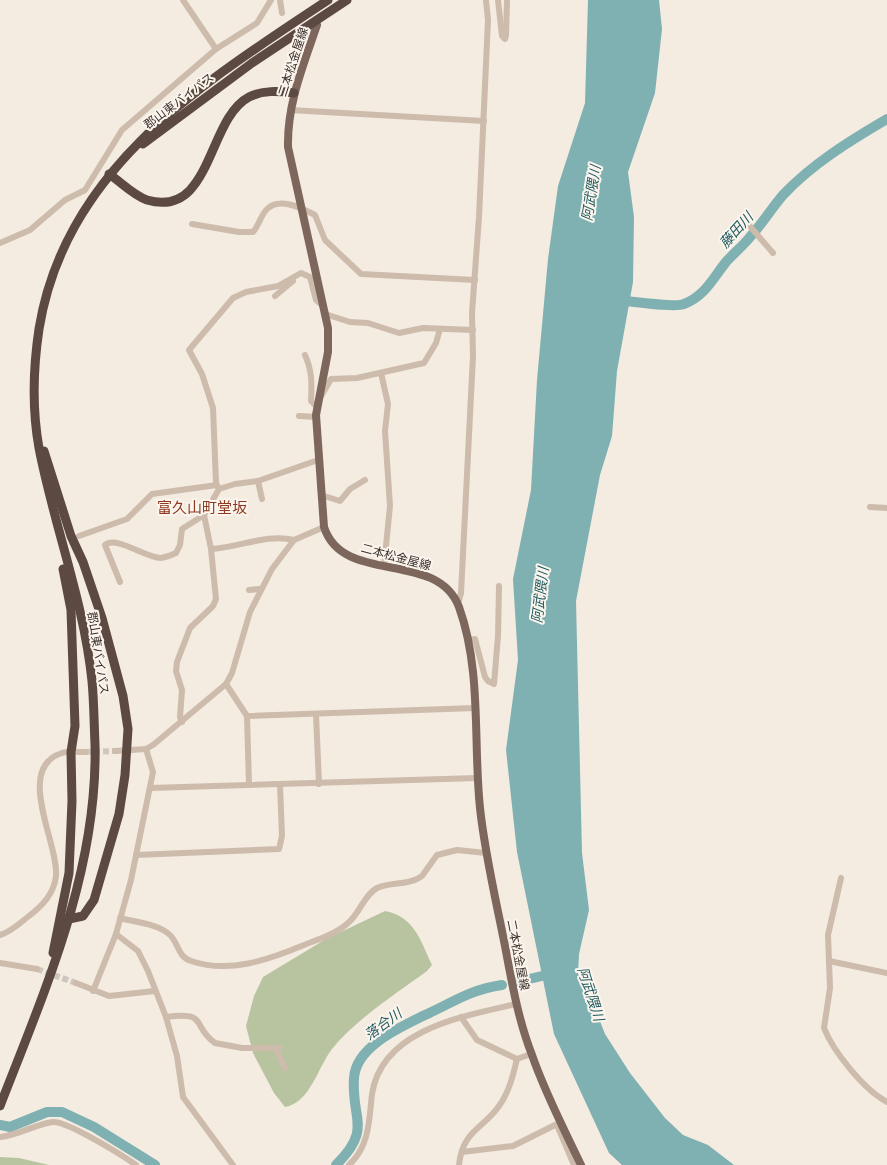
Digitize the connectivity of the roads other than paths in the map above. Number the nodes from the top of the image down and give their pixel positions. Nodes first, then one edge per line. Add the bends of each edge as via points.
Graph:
1 (183, 0) edge
2 (271, 0) edge
3 (280, 0) edge
4 (328, 0) edge
5 (347, 0) edge
6 (486, 0) edge
7 (498, 0) edge
8 (507, 0) edge
9 (282, 13) dead end
10 (317, 25) dead end
11 (216, 49) junction
12 (294, 92) junction
13 (290, 110) junction
14 (484, 120) junction
15 (111, 175) junction
16 (302, 207) junction
17 (743, 218) dead end
18 (192, 224) dead end
19 (0, 242) edge
20 (772, 252) dead end
21 (296, 276) junction
22 (475, 280) junction
23 (275, 296) dead end
24 (323, 306) junction
25 (325, 314) junction
26 (440, 329) junction
27 (473, 330) junction
28 (305, 355) dead end
29 (381, 373) junction
30 (319, 398) junction
31 (317, 407) junction
32 (299, 416) dead end
33 (316, 417) junction
34 (36, 429) junction
35 (39, 449) junction
36 (318, 460) junction
37 (366, 480) dead end
38 (258, 481) junction
39 (218, 487) junction
40 (322, 495) junction
41 (262, 499) dead end
42 (870, 507) dead end
43 (887, 508) edge
44 (204, 515) junction
45 (324, 527) junction
46 (79, 536) dead end
47 (294, 540) junction
48 (211, 549) junction
49 (384, 566) junction
50 (120, 582) dead end
51 (499, 586) dead end
52 (260, 589) junction
53 (248, 590) dead end
54 (458, 604) junction
55 (469, 640) junction
56 (226, 684) junction
57 (475, 708) junction
58 (316, 714) junction
59 (247, 716) junction
60 (182, 722) junction
61 (146, 749) junction
62 (115, 751) tunnel mouth
63 (71, 752) junction
64 (85, 752) tunnel mouth
65 (127, 752) junction
66 (477, 778) junction
67 (318, 784) junction
68 (249, 785) junction
69 (280, 785) junction
70 (150, 788) junction
71 (486, 853) junction
72 (136, 855) junction
73 (841, 878) dead end
74 (120, 918) junction
75 (69, 919) junction
76 (116, 934) junction
77 (0, 935) edge
78 (829, 961) junction
79 (0, 963) edge
80 (37, 969) tunnel mouth
81 (887, 973) edge
82 (49, 974) junction
83 (76, 983) tunnel mouth
84 (93, 991) junction
85 (155, 991) junction
86 (516, 1004) junction
87 (166, 1017) junction
88 (461, 1017) junction
89 (531, 1054) junction
90 (517, 1059) junction
91 (284, 1068) dead end
92 (887, 1102) edge
93 (0, 1106) edge
94 (559, 1124) junction
95 (0, 1137) edge
96 (462, 1152) junction
97 (136, 1165) edge
98 (233, 1165) edge
99 (350, 1165) edge
100 (459, 1165) edge
101 (574, 1165) edge
102 (582, 1165) edge

1 - 11 street
2 - 11 street via 257,22
3 - 9 street
4 - 15 highway, 郡山東バイパス via 174,110 137,142
5 - 15 highway, 郡山東バイパス via 185,112 137,149
6 - 14 street
7 - 8 street via 502,36 506,39
10 - 12 main road, 二本松金屋線
11 - 19 street via 122,130 82,192 65,200 25,233
12 - 13 main road, 二本松金屋線
12 - 15 highway via 262,92 240,103 227,120 200,179 190,191 178,198 148,200
13 - 14 street
13 - 16 main road, 二本松金屋線 via 288,147
14 - 22 street
15 - 34 highway, 郡山東バイパス via 80,217 60,257 44,304 33,393
16 - 18 street via 272,206 255,230 250,232
16 - 22 street via 315,215 322,236 361,274
16 - 24 main road, 二本松金屋線
17 - 20 street
21 - 23 street
21 - 24 street via 309,276 317,302
21 - 39 street via 278,286 246,292 227,302 189,350 202,374 213,408
22 - 27 street
24 - 25 main road, 二本松金屋線
25 - 26 street via 350,322 368,322 399,333 423,328
25 - 30 main road, 二本松金屋線 via 328,352
26 - 27 street
26 - 29 street via 424,363
27 - 54 street
28 - 31 street via 313,382 311,401
29 - 30 street via 331,379
29 - 49 street via 388,404 385,431 390,506
30 - 31 main road, 二本松金屋線
31 - 33 main road, 二本松金屋線
32 - 33 street
33 - 36 main road, 二本松金屋線
34 - 35 highway, 郡山東バイパス
34 - 65 highway via 102,618 123,696 128,729
35 - 63 highway via 43,486 71,610 76,726
35 - 75 highway, 郡山東バイパス via 76,599 92,680 95,747 91,811 85,853
36 - 38 street
36 - 40 main road, 二本松金屋線
37 - 40 street via 350,489 340,500
38 - 39 street
38 - 41 street
39 - 44 street
39 - 46 street via 152,494 128,519
40 - 45 main road, 二本松金屋線
42 - 43 street
44 - 48 street
44 - 50 street via 182,529 176,552 163,558 114,542 107,543 105,545
45 - 47 street
45 - 49 main road, 二本松金屋線 via 331,542 344,554
47 - 48 street via 274,538 237,547
47 - 52 street
48 - 60 street via 216,602 190,628 176,662 183,696
49 - 54 main road, 二本松金屋線 via 434,580
51 - 55 street via 494,684 485,677 475,639
52 - 53 street
52 - 56 street
54 - 55 main road, 二本松金屋線
55 - 57 main road, 二本松金屋線
56 - 59 street
56 - 60 street
57 - 58 street
57 - 66 main road, 二本松金屋線
58 - 59 street
58 - 67 street
59 - 68 street
60 - 61 street
61 - 65 street
61 - 70 street via 153,768
62 - 65 street
63 - 64 street
63 - 77 street via 53,758 43,770 38,784 55,860 53,887 43,905
63 - 82 highway via 69,873
65 - 75 highway via 119,814 94,900 83,916
66 - 67 street
66 - 71 main road, 二本松金屋線
67 - 69 street
68 - 69 street
68 - 70 street
69 - 72 street via 282,836 279,849
70 - 72 street
71 - 74 street via 457,850 437,855 422,876 374,890 348,923 336,932 278,956 236,966 217,967 191,961 184,958 164,930
71 - 86 main road, 二本松金屋線
72 - 74 street
73 - 78 street via 828,935
74 - 76 street
75 - 82 highway, 郡山東バイパス
76 - 84 street
76 - 85 street via 138,951
78 - 81 street
78 - 92 street via 826,1032 849,1067 876,1096
79 - 80 street
82 - 93 highway, 郡山東バイパス
83 - 84 street
84 - 85 street via 109,996
85 - 87 street
86 - 88 street
86 - 89 main road, 二本松金屋線
87 - 91 street via 192,1017 201,1023 216,1043 242,1048 277,1048
87 - 98 street via 177,1056 183,1097
88 - 90 street via 477,1040
88 - 99 street via 413,1037 389,1056 375,1083 364,1146
89 - 90 street
89 - 94 main road, 二本松金屋線
90 - 96 street via 513,1081 500,1106 470,1134
94 - 96 street via 513,1146
94 - 101 street
94 - 102 main road, 二本松金屋線
95 - 97 street via 58,1122
96 - 100 street

